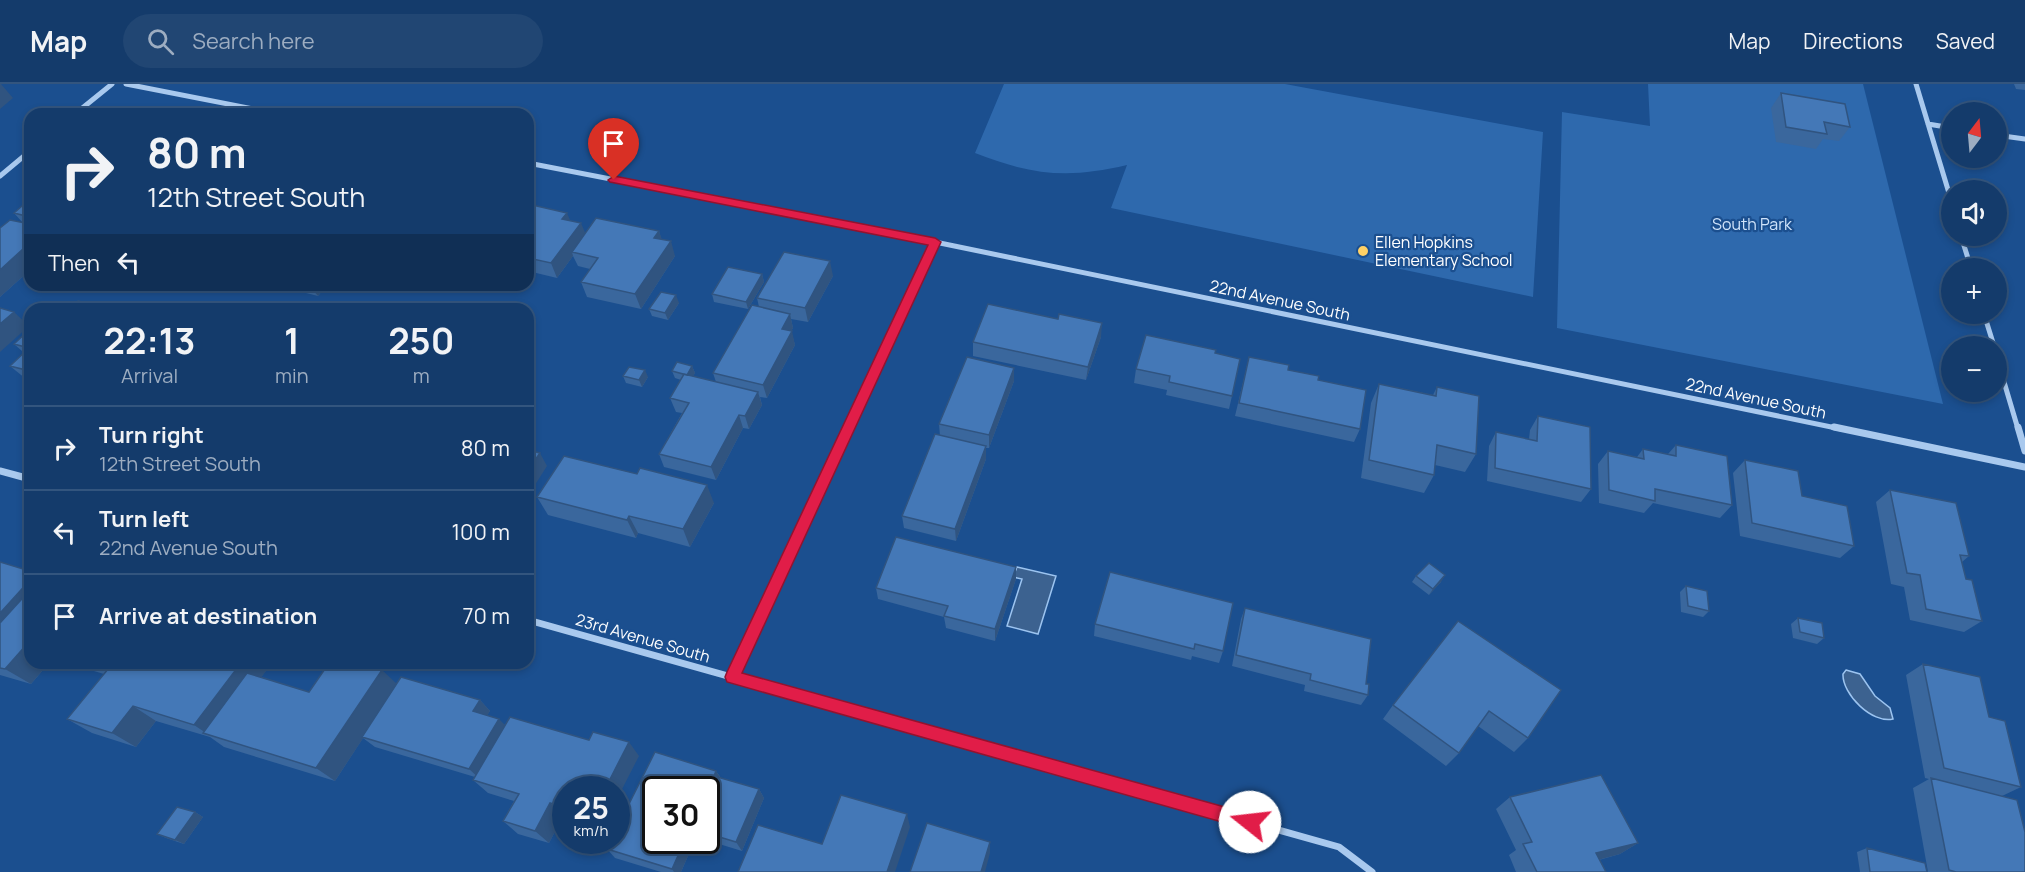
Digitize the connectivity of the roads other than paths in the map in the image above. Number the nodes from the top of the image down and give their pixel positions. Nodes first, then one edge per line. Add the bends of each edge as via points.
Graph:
1 (112, 84) edge
2 (126, 84) edge
3 (1916, 84) edge
4 (82, 108) edge
5 (248, 108) edge
6 (1928, 124) junction
7 (1941, 126) edge
8 (2007, 137) edge
9 (2025, 139) edge
10 (24, 156) edge
11 (534, 164) edge
12 (0, 176) edge
13 (1945, 180) edge
14 (935, 242) junction
15 (2007, 391) edge
16 (2025, 451) edge
17 (2025, 467) edge
18 (0, 471) edge
19 (24, 477) edge
20 (534, 622) edge
21 (732, 677) junction
22 (1372, 872) edge

1 - 4 street
2 - 5 street
3 - 6 street
6 - 7 street
6 - 13 street
8 - 9 street
10 - 12 street
11 - 14 street, 22nd Avenue South
14 - 17 street, 22nd Avenue South
14 - 21 street
15 - 16 street
18 - 19 street
20 - 21 street, 23rd Avenue South
21 - 22 street, 23rd Avenue South via 1340,847

